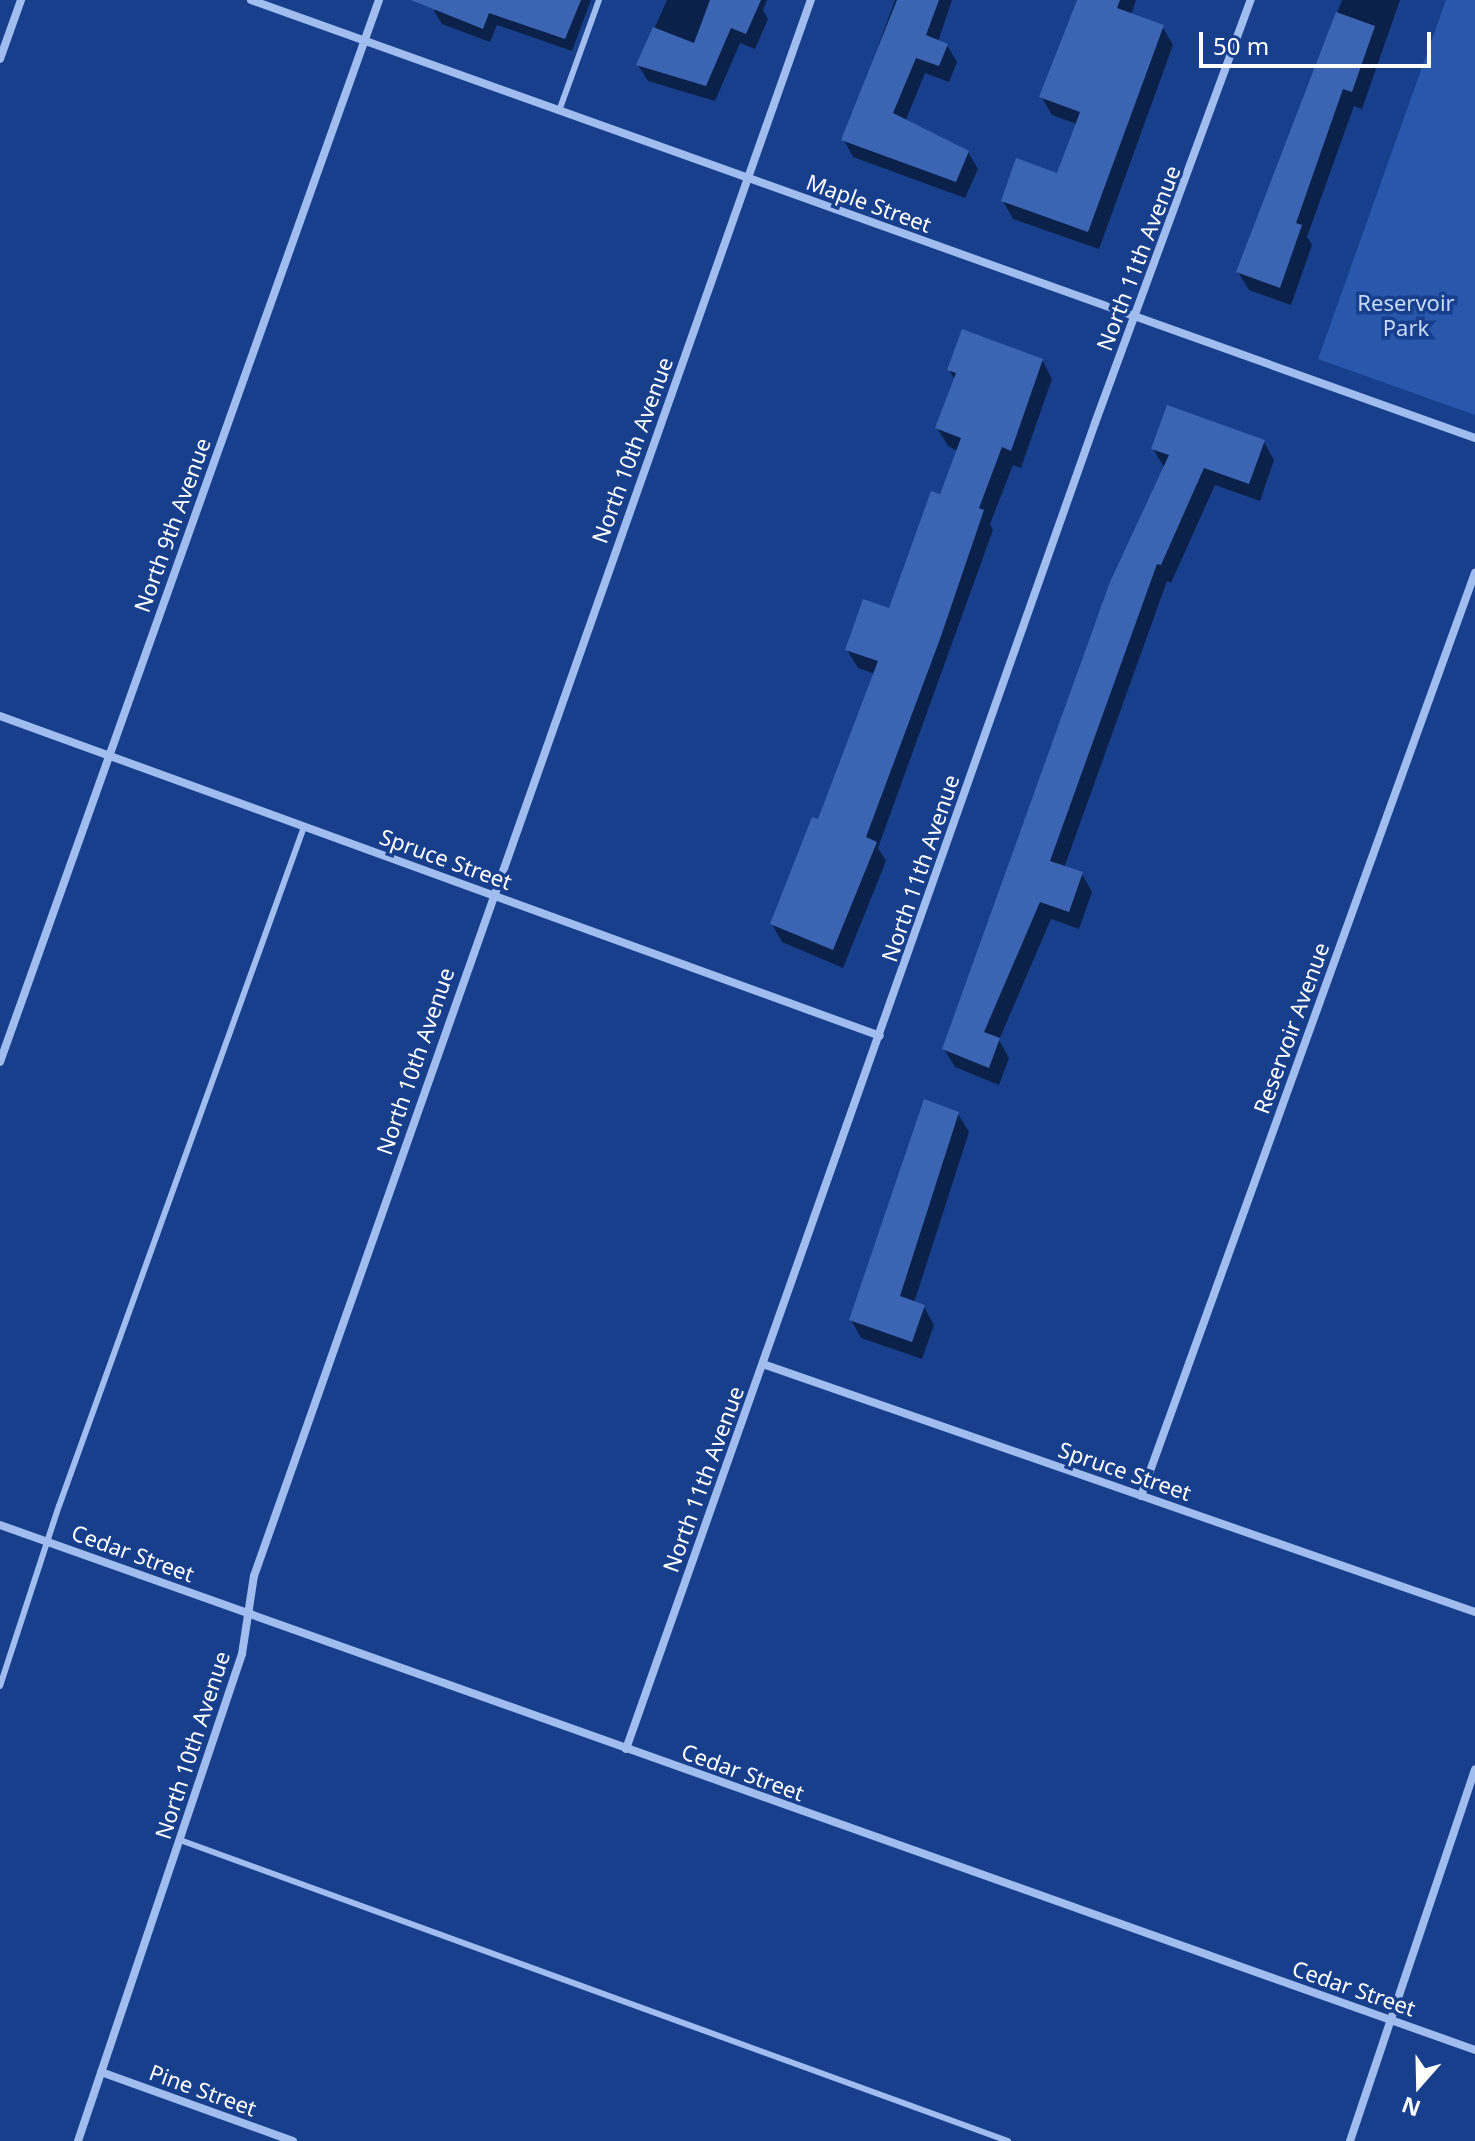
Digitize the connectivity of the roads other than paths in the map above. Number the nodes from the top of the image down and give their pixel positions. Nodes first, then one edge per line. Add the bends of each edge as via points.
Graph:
1 (21, 0) edge
2 (251, 0) edge
3 (379, 0) edge
4 (599, 0) edge
5 (811, 0) edge
6 (1251, 0) edge
7 (364, 41) junction
8 (0, 59) edge
9 (559, 111) junction
10 (748, 179) junction
11 (1135, 317) junction
12 (1475, 438) edge
13 (1475, 573) edge
14 (0, 716) edge
15 (109, 756) junction
16 (304, 827) junction
17 (492, 895) junction
18 (880, 1036) junction
19 (0, 1062) edge
20 (763, 1364) junction
21 (1141, 1496) junction
22 (0, 1525) edge
23 (47, 1542) junction
24 (1475, 1612) edge
25 (248, 1613) junction
26 (0, 1686) edge
27 (626, 1749) junction
28 (1475, 1769) edge
29 (180, 1840) junction
30 (1390, 2020) junction
31 (1475, 2050) edge
32 (101, 2072) junction
33 (78, 2141) edge
34 (293, 2141) edge
35 (1008, 2141) edge
36 (1350, 2141) edge

1 - 8 street
2 - 7 street, Maple Street
3 - 7 street, North 9th Avenue
4 - 9 lane
5 - 10 street, North 10th Avenue
6 - 11 street, North 11th Avenue
7 - 9 street, Maple Street
7 - 15 street, North 9th Avenue
9 - 10 street, Maple Street
10 - 11 street, Maple Street
10 - 17 street, North 10th Avenue
11 - 12 street, Maple Street
11 - 18 street, North 11th Avenue
13 - 21 street, Reservoir Avenue
14 - 15 street, Spruce Street
15 - 16 street, Spruce Street
15 - 19 street, North 9th Avenue
16 - 17 street, Spruce Street
16 - 23 lane
17 - 18 street, Spruce Street
17 - 25 street, North 10th Avenue via 254,1576
18 - 20 street, North 11th Avenue
20 - 21 street, Spruce Street
20 - 27 street, North 11th Avenue
21 - 24 street, Spruce Street
22 - 23 street, Cedar Street
23 - 25 street, Cedar Street
23 - 26 lane
25 - 27 street, Cedar Street
25 - 29 street, North 10th Avenue via 242,1654
27 - 30 street, Cedar Street
28 - 30 street
29 - 32 street, North 10th Avenue
29 - 35 lane
30 - 31 street, Cedar Street
30 - 36 street
32 - 33 street, North 10th Avenue
32 - 34 street, Pine Street

